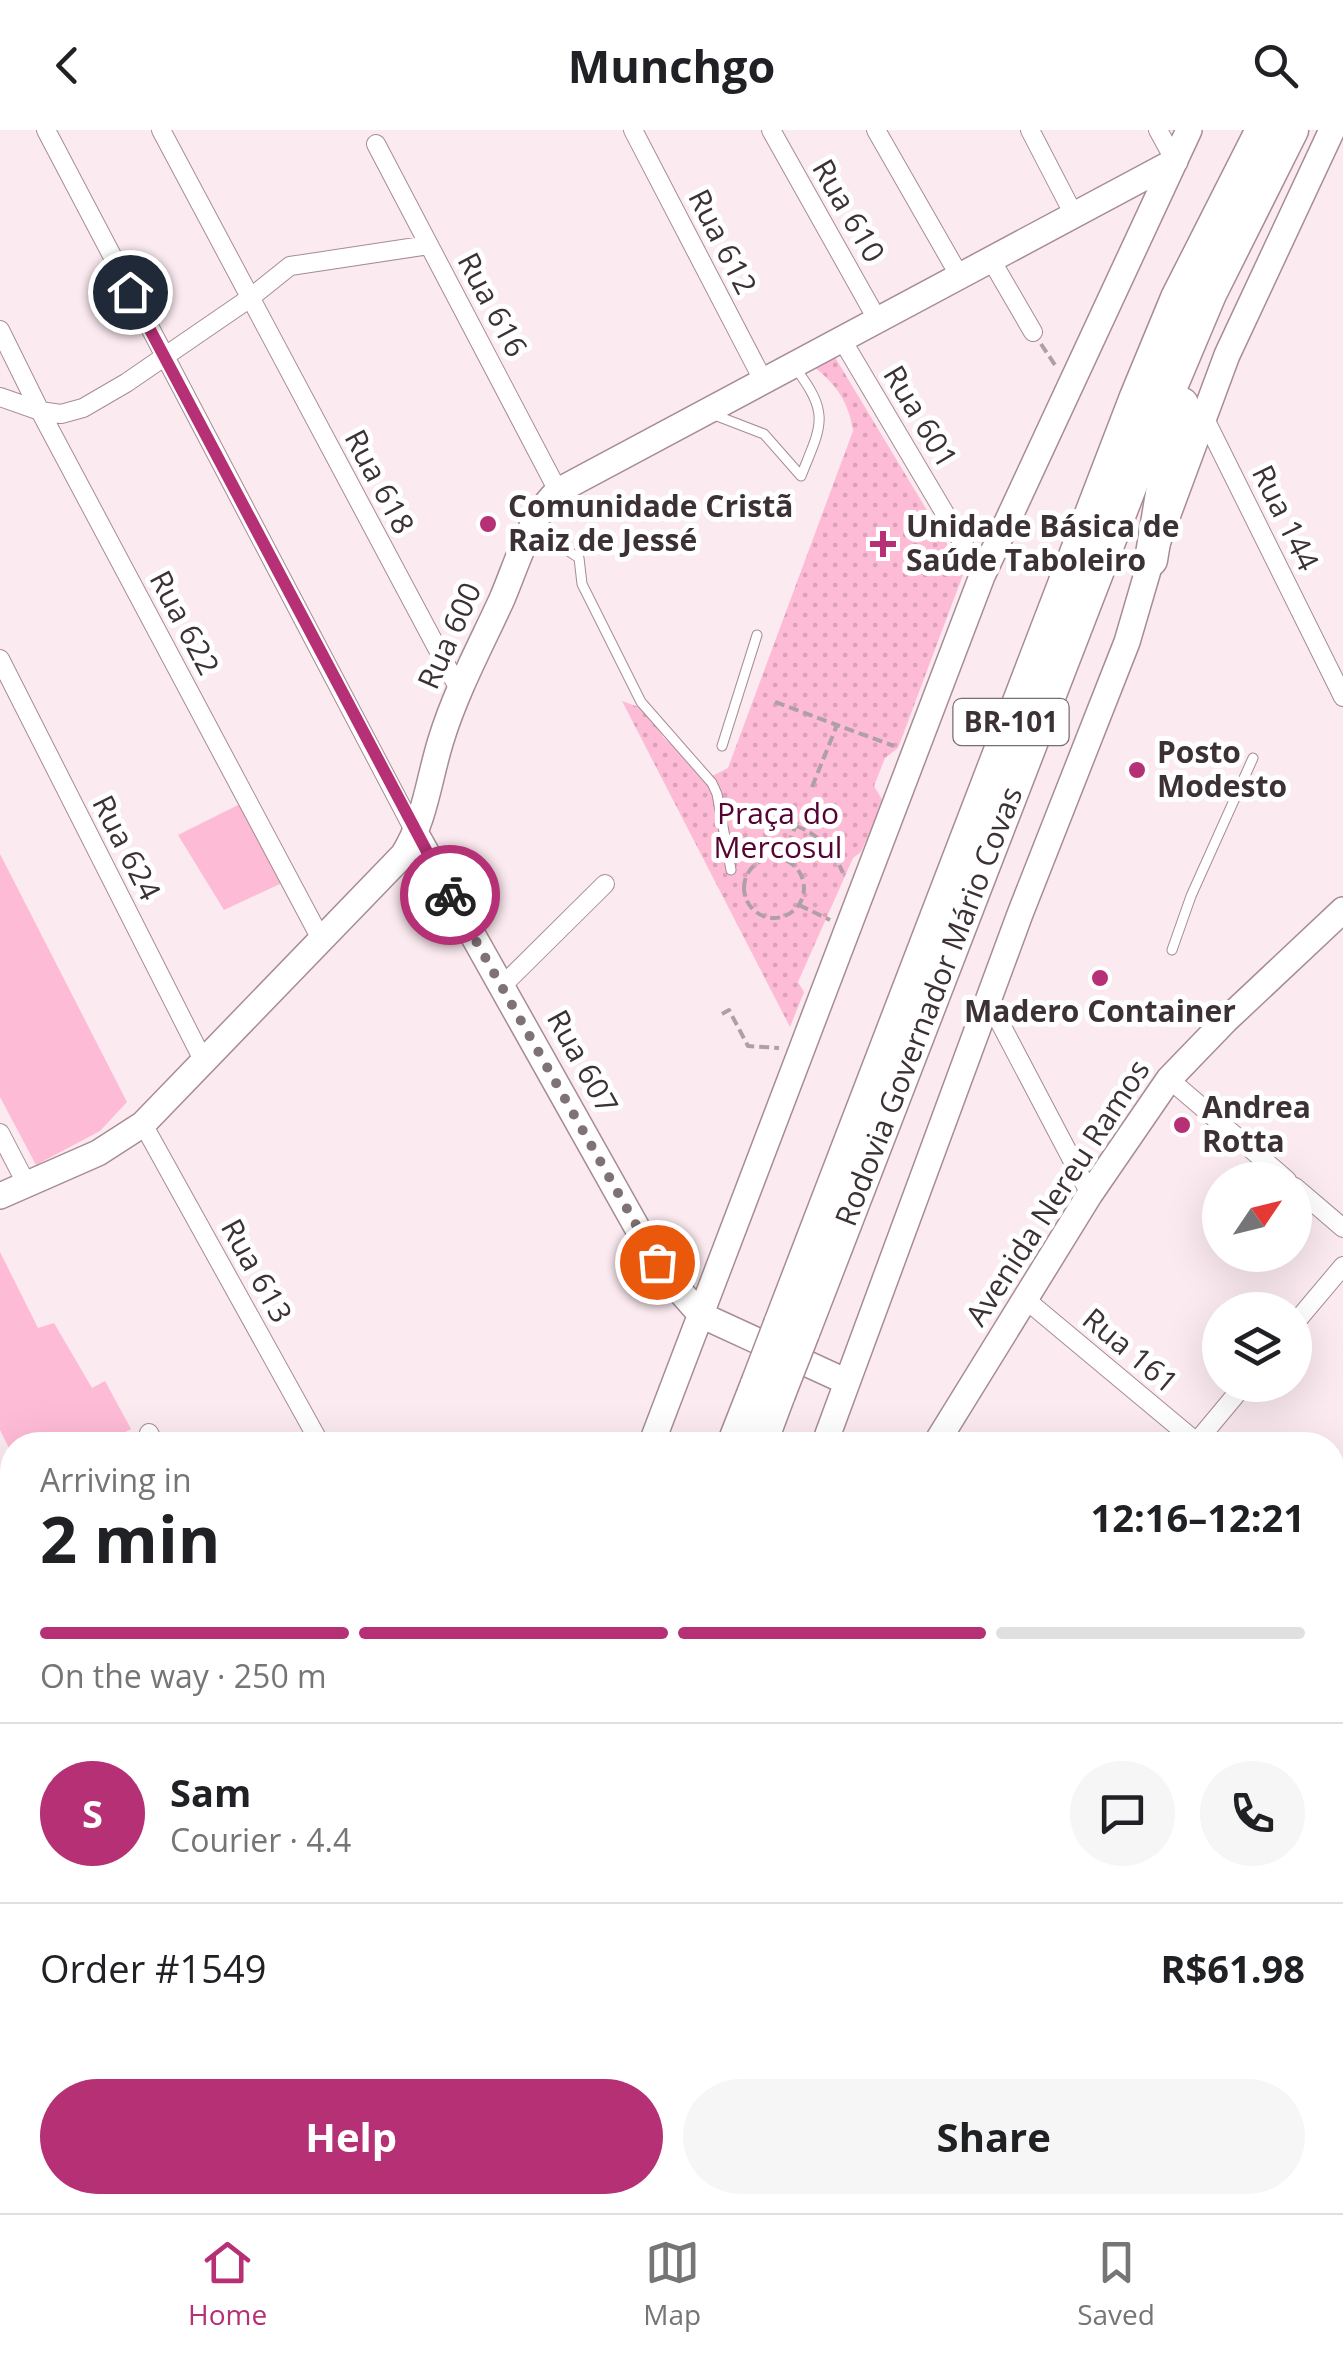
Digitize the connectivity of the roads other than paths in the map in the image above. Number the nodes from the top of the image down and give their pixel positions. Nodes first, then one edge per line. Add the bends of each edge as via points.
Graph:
1 (46, 130) edge
2 (161, 130) edge
3 (633, 130) edge
4 (772, 130) edge
5 (876, 130) edge
6 (1030, 130) edge
7 (1158, 130) edge
8 (1189, 130) edge
9 (1262, 130) edge
10 (1292, 130) edge
11 (1332, 130) edge
12 (376, 144) dead end
13 (1174, 161) junction
14 (1073, 213) junction
15 (1244, 225) junction
16 (429, 245) junction
17 (990, 258) junction
18 (959, 274) junction
19 (250, 298) junction
20 (877, 319) junction
21 (0, 330) edge
22 (1033, 332) road end
23 (841, 338) junction
24 (164, 357) junction
25 (792, 364) junction
26 (763, 380) junction
27 (0, 397) edge
28 (40, 411) junction
29 (705, 411) junction
30 (1204, 417) junction
31 (558, 491) junction
32 (533, 529) junction
33 (1151, 560) junction
34 (982, 576) junction
35 (756, 635) dead end
36 (0, 659) edge
37 (460, 691) junction
38 (1343, 697) edge
39 (722, 746) dead end
40 (1253, 758) dead end
41 (416, 834) junction
42 (730, 870) dead end
43 (605, 884) dead end
44 (1340, 922) edge
45 (322, 941) junction
46 (1172, 950) dead end
47 (502, 986) junction
48 (988, 1000) junction
49 (204, 1062) junction
50 (1170, 1079) junction
51 (143, 1124) junction
52 (0, 1133) edge
53 (1266, 1162) edge
54 (28, 1185) junction
55 (1090, 1194) junction
56 (0, 1196) edge
57 (1312, 1202) edge
58 (1343, 1228) edge
59 (1343, 1266) edge
60 (1025, 1299) junction
61 (1312, 1303) edge
62 (701, 1315) junction
63 (792, 1328) junction
64 (847, 1382) junction
65 (768, 1389) junction
66 (1230, 1402) edge
67 (314, 1432) edge
68 (657, 1432) edge
69 (741, 1432) edge
70 (762, 1432) edge
71 (829, 1432) edge
72 (943, 1432) edge
73 (1183, 1432) edge
74 (1207, 1432) edge

1 - 24 street
2 - 19 street, Rua 618
3 - 26 street, Rua 612
4 - 20 street, Rua 610
5 - 18 street
6 - 14 street
7 - 13 street
8 - 13 main road
9 - 63 highway, Rodovia Governador Mário Covas / BR-101 via 1177,298 1136,398
10 - 15 highway, Rodovia Governador Mário Covas / BR-101
11 - 30 main road
12 - 16 street, Rua 616
13 - 14 main road, Rua 600
13 - 34 main road
14 - 17 main road, Rua 600
15 - 33 highway via 1216,323 1174,427
15 - 63 highway, Rodovia Governador Mário Covas / BR-101 via 1146,446
16 - 19 street via 290,266
16 - 31 street, Rua 616
17 - 18 main road, Rua 600
17 - 22 street
18 - 20 main road, Rua 600
19 - 24 street
19 - 37 street, Rua 618
20 - 23 main road, Rua 600
21 - 28 street, Rua 622
23 - 25 main road, Rua 600
23 - 34 street, Rua 601
24 - 28 street via 99,401 61,414
24 - 41 street
25 - 26 main road, Rua 600
25 - 29 lane via 818,400 820,428 801,476 764,434
26 - 29 main road, Rua 600
27 - 28 street
28 - 45 street, Rua 622
29 - 31 main road, Rua 600
30 - 33 main road
30 - 38 street, Rua 144
31 - 32 main road, Rua 600
32 - 37 main road, Rua 600
32 - 42 lane via 578,558 582,584 641,702 712,784
33 - 48 main road via 1127,642
34 - 62 main road
35 - 39 lane
36 - 49 street, Rua 624
37 - 41 main road, Rua 600
40 - 46 lane
41 - 45 main road, Rua 600
41 - 47 main road, Rua 607
43 - 47 street
44 - 50 main road, Avenida Nereu Ramos via 1225,1021
45 - 49 main road, Rua 600
47 - 62 main road, Rua 607 via 650,1251
48 - 55 street
48 - 64 main road
49 - 51 main road, Rua 600
50 - 53 street
50 - 55 main road, Avenida Nereu Ramos
51 - 54 main road, Rua 600
51 - 67 street, Rua 613
52 - 54 street
54 - 56 main road, Rua 600
55 - 60 main road, Avenida Nereu Ramos
57 - 58 street
59 - 61 street
60 - 72 main road, Avenida Nereu Ramos
60 - 73 street, Rua 161
62 - 64 main road
62 - 68 main road
63 - 65 highway, Rodovia Governador Mário Covas / BR-101, bridge
64 - 71 main road
65 - 69 highway, Rodovia Governador Mário Covas / BR-101
65 - 70 highway, Rodovia Governador Mário Covas / BR-101
66 - 74 street

